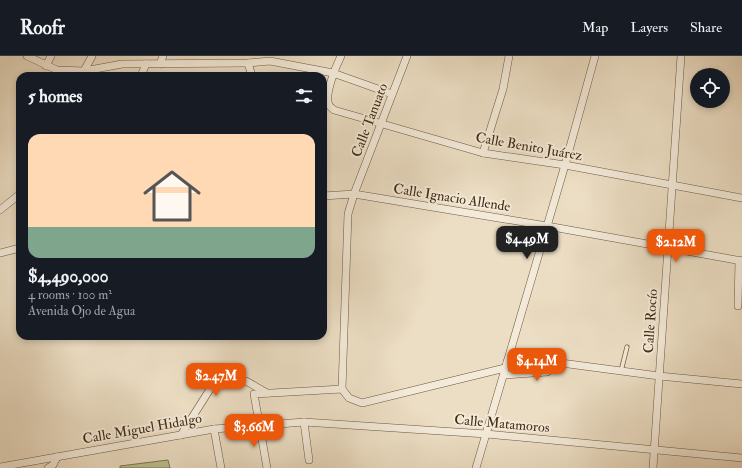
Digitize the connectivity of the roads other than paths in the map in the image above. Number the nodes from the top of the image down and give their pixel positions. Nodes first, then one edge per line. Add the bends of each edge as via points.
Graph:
1 (27, 56) edge
2 (51, 56) edge
3 (92, 56) edge
4 (163, 56) edge
5 (341, 56) edge
6 (407, 56) edge
7 (509, 56) edge
8 (595, 56) edge
9 (681, 56) edge
10 (248, 63) junction
11 (146, 64) junction
12 (160, 64) junction
13 (46, 66) junction
14 (84, 71) junction
15 (143, 72) edge
16 (251, 72) edge
17 (323, 72) edge
18 (327, 73) edge
19 (333, 74) junction
20 (327, 94) edge
21 (392, 94) junction
22 (327, 104) edge
23 (382, 125) junction
24 (483, 153) junction
25 (565, 165) junction
26 (672, 184) junction
27 (354, 194) junction
28 (327, 196) edge
29 (16, 197) edge
30 (742, 198) edge
31 (0, 210) edge
32 (547, 226) junction
33 (668, 247) junction
34 (16, 249) edge
35 (0, 253) edge
36 (741, 261) edge
37 (738, 306) dead end
38 (627, 347) dead end
39 (562, 363) junction
40 (505, 368) junction
41 (621, 371) junction
42 (659, 376) junction
43 (742, 384) edge
44 (342, 389) junction
45 (267, 394) junction
46 (304, 422) junction
47 (260, 426) junction
48 (214, 429) junction
49 (486, 434) junction
50 (181, 435) junction
51 (654, 449) junction
52 (57, 457) junction
53 (742, 458) edge
54 (309, 460) dead end
55 (0, 467) edge
56 (52, 467) edge
57 (221, 468) edge
58 (267, 468) edge
59 (476, 468) edge
60 (653, 468) edge

1 - 13 street
2 - 13 street
3 - 14 street
4 - 12 street
5 - 19 street
6 - 21 street, Calle Tanuato
7 - 24 street via 503,89
8 - 25 street
9 - 26 street, Calle Rocío
10 - 12 street
10 - 16 street
10 - 17 street via 270,61
11 - 12 street
11 - 14 street via 122,64
11 - 15 street
13 - 14 street via 57,70
18 - 19 street
19 - 20 street
19 - 21 street
21 - 23 street, Calle Tanuato
22 - 23 street, Calle Benito Juárez via 334,110
23 - 24 street, Calle Benito Juárez
23 - 27 street, Calle Tanuato
24 - 25 street, Calle Benito Juárez
25 - 26 street, Calle Benito Juárez
25 - 32 street
26 - 30 street, Calle Benito Juárez
26 - 33 street, Calle Rocío
27 - 28 street, Calle Ignacio Allende
27 - 32 street, Calle Ignacio Allende
27 - 44 street, Calle Tanuato via 348,214
29 - 31 street
32 - 33 street, Calle Ignacio Allende
32 - 40 street
33 - 36 street, Calle Ignacio Allende
33 - 42 street, Calle Rocío
34 - 35 street
36 - 37 street
38 - 41 lane
39 - 40 street via 546,361
39 - 40 street via 547,372
39 - 41 street
40 - 44 street via 362,403 349,398
40 - 49 street
41 - 42 street
42 - 43 street
42 - 51 street, Calle Rocío
44 - 45 street
45 - 47 street via 254,394
45 - 50 street via 246,381 212,386
46 - 47 street, Calle Matamoros
46 - 49 street, Calle Matamoros
46 - 54 street
47 - 48 street, Calle Miguel Hidalgo
47 - 58 street
48 - 50 street, Calle Miguel Hidalgo
48 - 57 street
49 - 51 street, Calle Matamoros
49 - 59 street
50 - 52 street, Calle Miguel Hidalgo
51 - 53 street, Calle Matamoros
51 - 60 street, Calle Rocío
52 - 55 street, Calle Miguel Hidalgo
52 - 56 street

